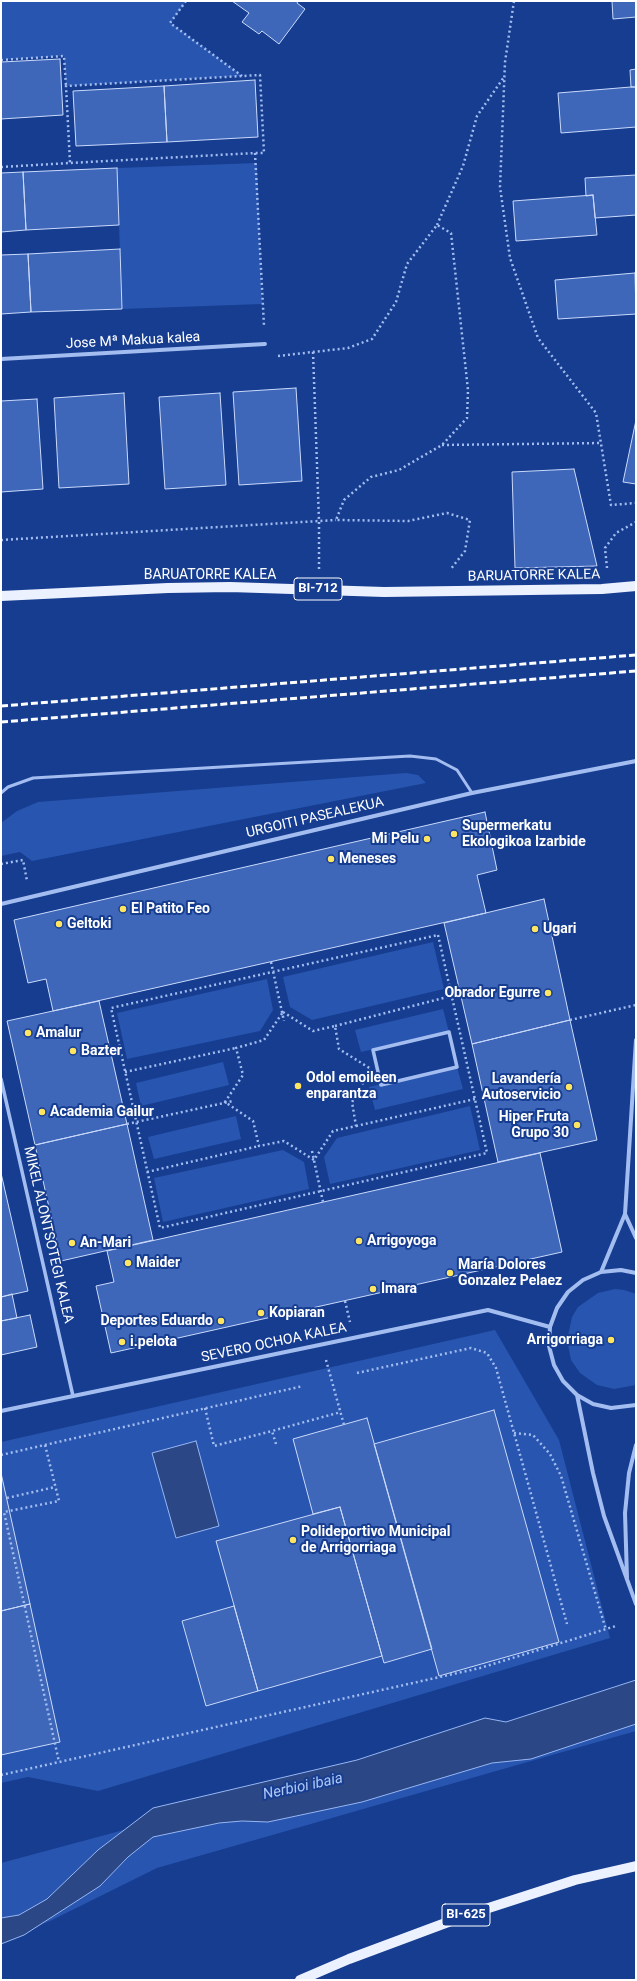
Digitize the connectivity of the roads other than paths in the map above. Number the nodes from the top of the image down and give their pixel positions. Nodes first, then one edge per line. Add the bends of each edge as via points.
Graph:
1 (265, 344) road end
2 (1, 359) edge
3 (636, 586) edge
4 (1, 596) edge
5 (636, 761) edge
6 (1, 792) edge
7 (472, 793) junction
8 (1, 904) edge
9 (449, 1032) joint
10 (636, 1040) edge
11 (1, 1079) edge
12 (625, 1214) junction
13 (636, 1238) edge
14 (601, 1272) junction
15 (636, 1273) edge
16 (550, 1327) junction
17 (577, 1395) junction
18 (73, 1396) junction
19 (636, 1406) edge
20 (1, 1411) edge
21 (636, 1445) edge
22 (627, 1583) junction
23 (636, 1604) edge
24 (636, 1866) edge
25 (300, 1980) edge

1 - 2 street, Jose Mª Makua kalea
3 - 4 main road, BARUATORRE KALEA / BI-712 via 384,592 168,588
5 - 7 street, URGOITI PASEALEKUA
6 - 7 lane via 33,778 410,756 436,759 457,770
7 - 8 street, URGOITI PASEALEKUA
9 - 9 street via 373,1050 381,1085 457,1067
10 - 12 street
11 - 18 street, MIKEL ALONTSOTEGI KALEA
12 - 13 street
12 - 14 street
14 - 15 street via 621,1270
14 - 16 street via 583,1280 568,1292 557,1308
16 - 17 street via 549,1346 554,1365
16 - 18 street, SEVERO OCHOA KALEA via 488,1310
17 - 19 street via 593,1404 611,1408
17 - 22 street via 602,1508
18 - 20 street, SEVERO OCHOA KALEA
21 - 22 street via 629,1473 625,1513
22 - 23 street
24 - 25 main road, BI-625 via 575,1880 467,1914

